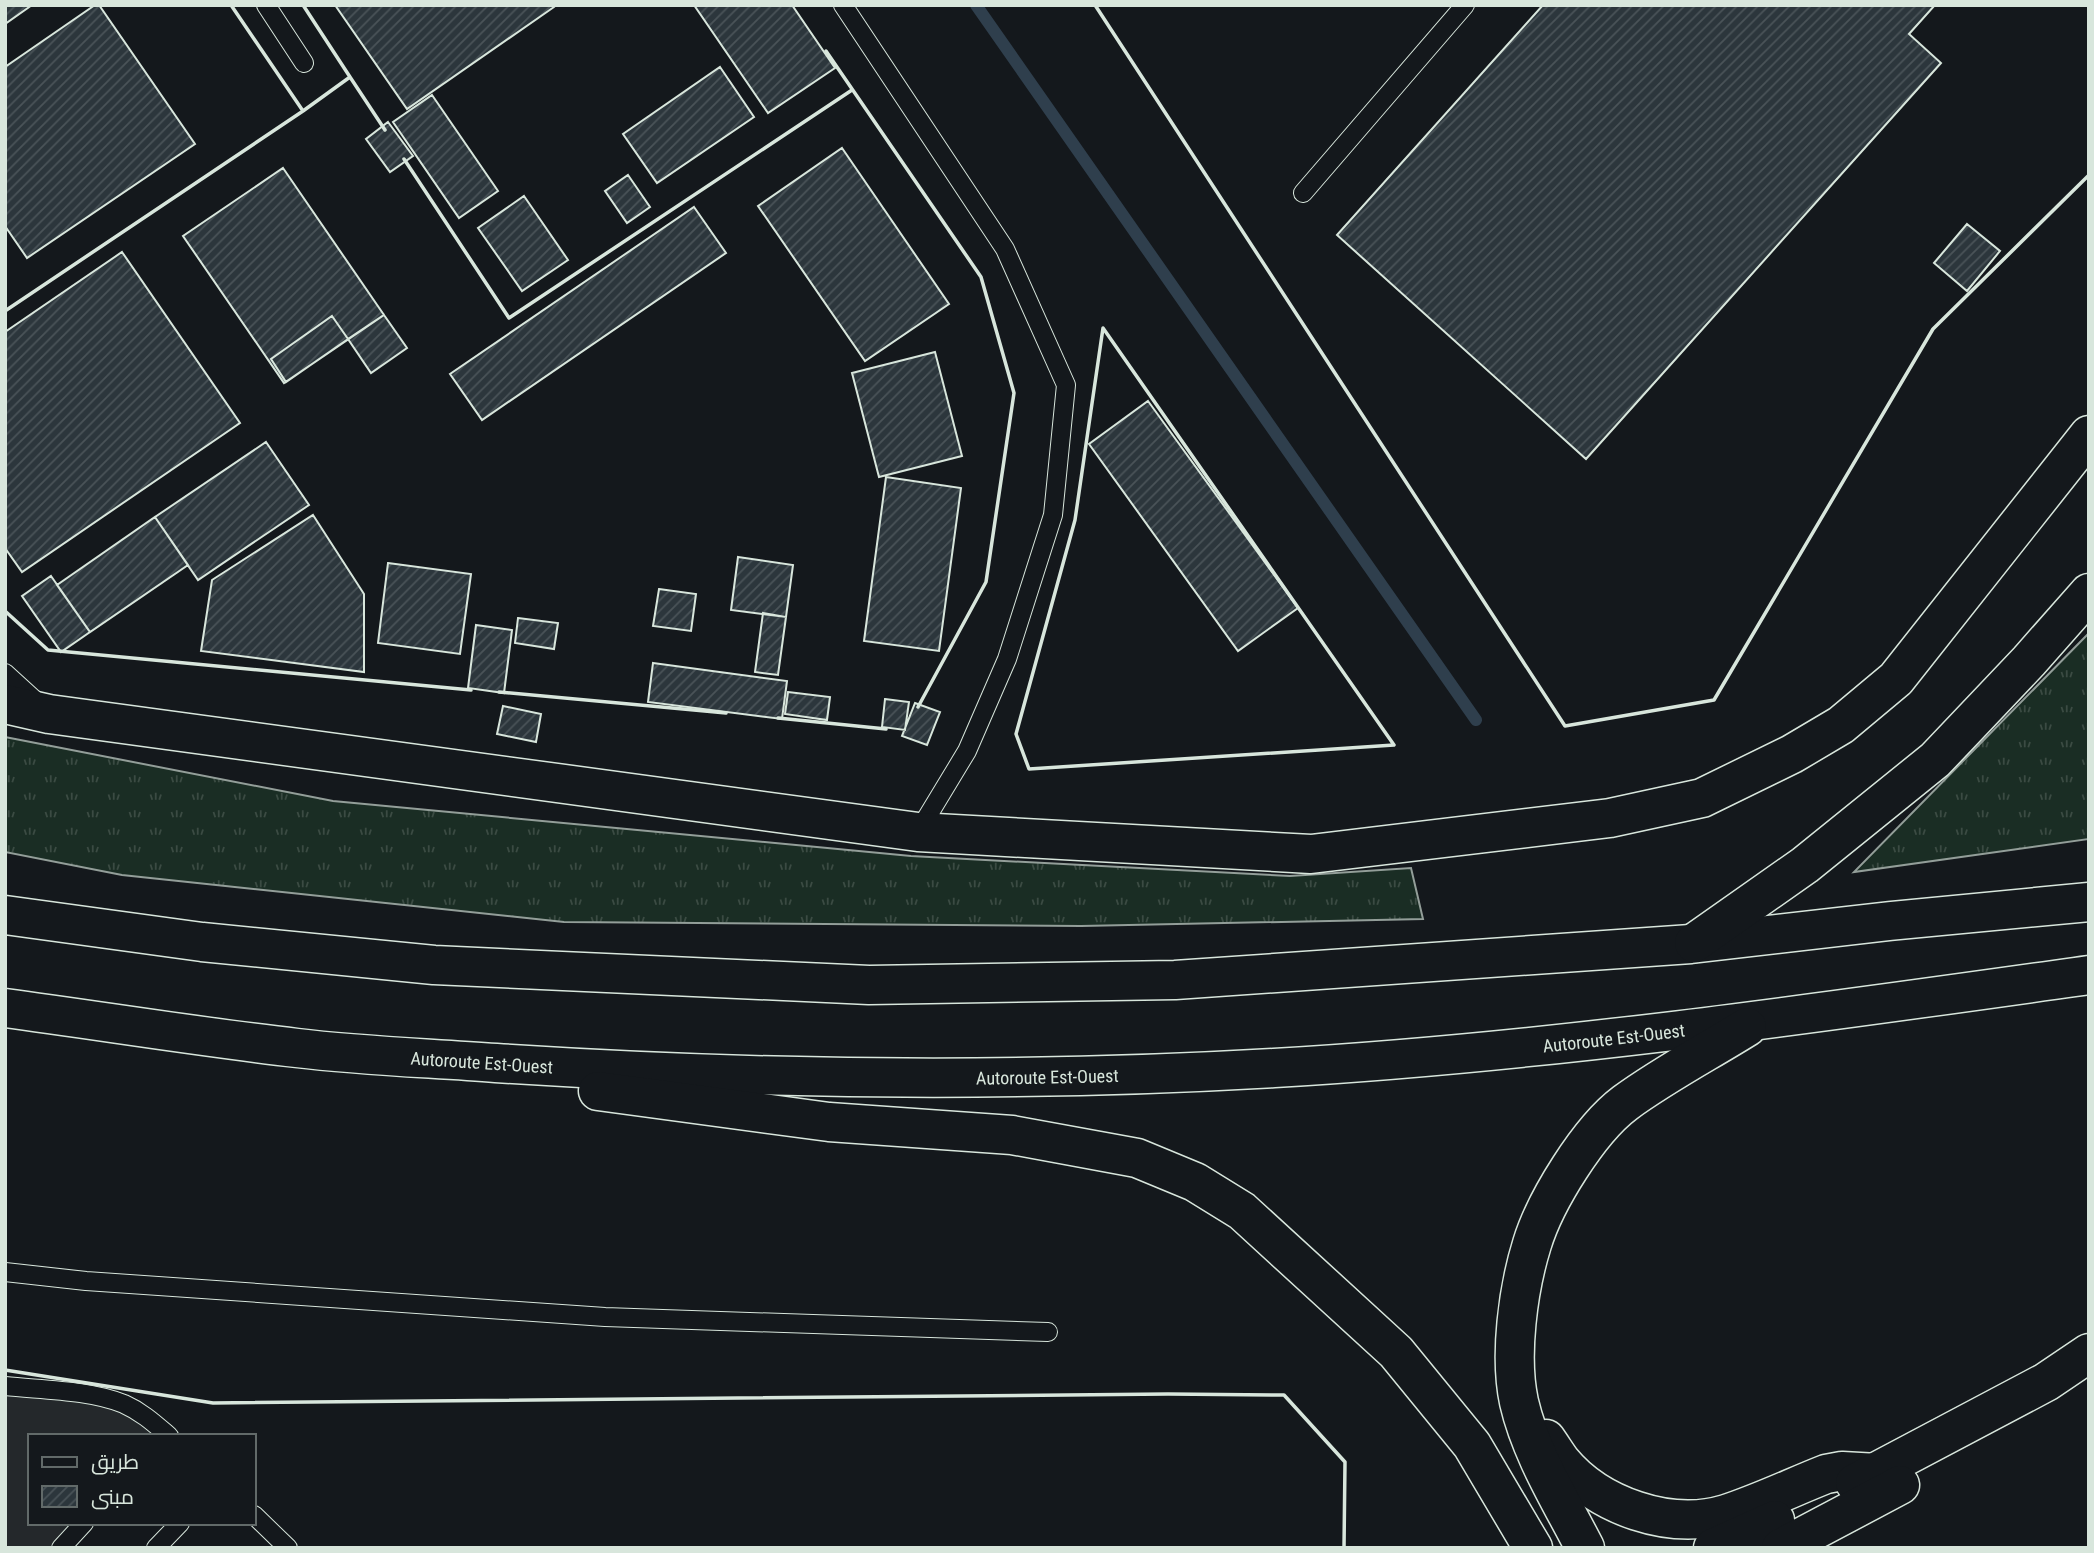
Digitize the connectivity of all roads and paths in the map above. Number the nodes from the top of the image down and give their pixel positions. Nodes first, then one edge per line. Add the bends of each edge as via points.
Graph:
1 (266, 5) edge
2 (843, 5) edge
3 (1465, 5) edge
4 (304, 64) dead end
5 (1303, 193) dead end
6 (2089, 435) edge
7 (2089, 593) edge
8 (5, 673) edge
9 (5, 704) edge
10 (49, 714) junction
11 (918, 832) junction
12 (2089, 902) edge
13 (5, 915) edge
14 (1691, 944) junction
15 (2089, 975) edge
16 (5, 1008) edge
17 (1756, 1022) junction
18 (301, 1049) junction
19 (5, 1272) edge
20 (1048, 1332) dead end
21 (1516, 1350) junction
22 (2089, 1353) edge
23 (2089, 1378) edge
24 (5, 1386) edge
25 (167, 1434) edge
26 (1472, 1446) junction
27 (1878, 1473) junction
28 (256, 1517) edge
29 (82, 1525) edge
30 (178, 1525) edge
31 (61, 1548) edge
32 (156, 1548) edge
33 (288, 1548) edge
34 (1505, 1548) edge
35 (1533, 1548) edge
36 (1585, 1548) edge
37 (1713, 1548) edge
38 (1781, 1548) edge

1 - 4 lane
2 - 11 lane via 1005,249 1066,385 1053,515 1007,659 967,751
3 - 5 lane
6 - 11 main road via 1896,679 1841,725 1702,798 1610,818 1311,853
7 - 14 main road via 1935,760 1805,864
8 - 10 lane
9 - 10 main road
10 - 11 main road
12 - 14 main road
13 - 14 main road via 202,942 435,965 869,985 1175,981
15 - 17 main road, Autoroute Est-Ouest
16 - 18 main road, Autoroute Est-Ouest
17 - 18 main road, Autoroute Est-Ouest via 1452,1055 1273,1068 1023,1077 728,1074
17 - 21 main road via 1624,1104 1585,1144 1532,1242 1519,1295
18 - 26 main road via 829,1122 1012,1135 1137,1158 1195,1182 1242,1211 1396,1352
19 - 20 lane via 605,1317
21 - 27 main road via 1542,1432 1562,1462 1619,1504 1654,1516 1690,1519 1725,1514 1826,1474
21 - 36 main road via 1518,1399 1525,1424
22 - 27 main road via 2046,1382
23 - 38 main road via 2048,1406
24 - 25 lane via 100,1396 148,1417
26 - 34 main road
26 - 35 main road
27 - 37 main road
28 - 33 lane
29 - 31 lane
30 - 32 lane

